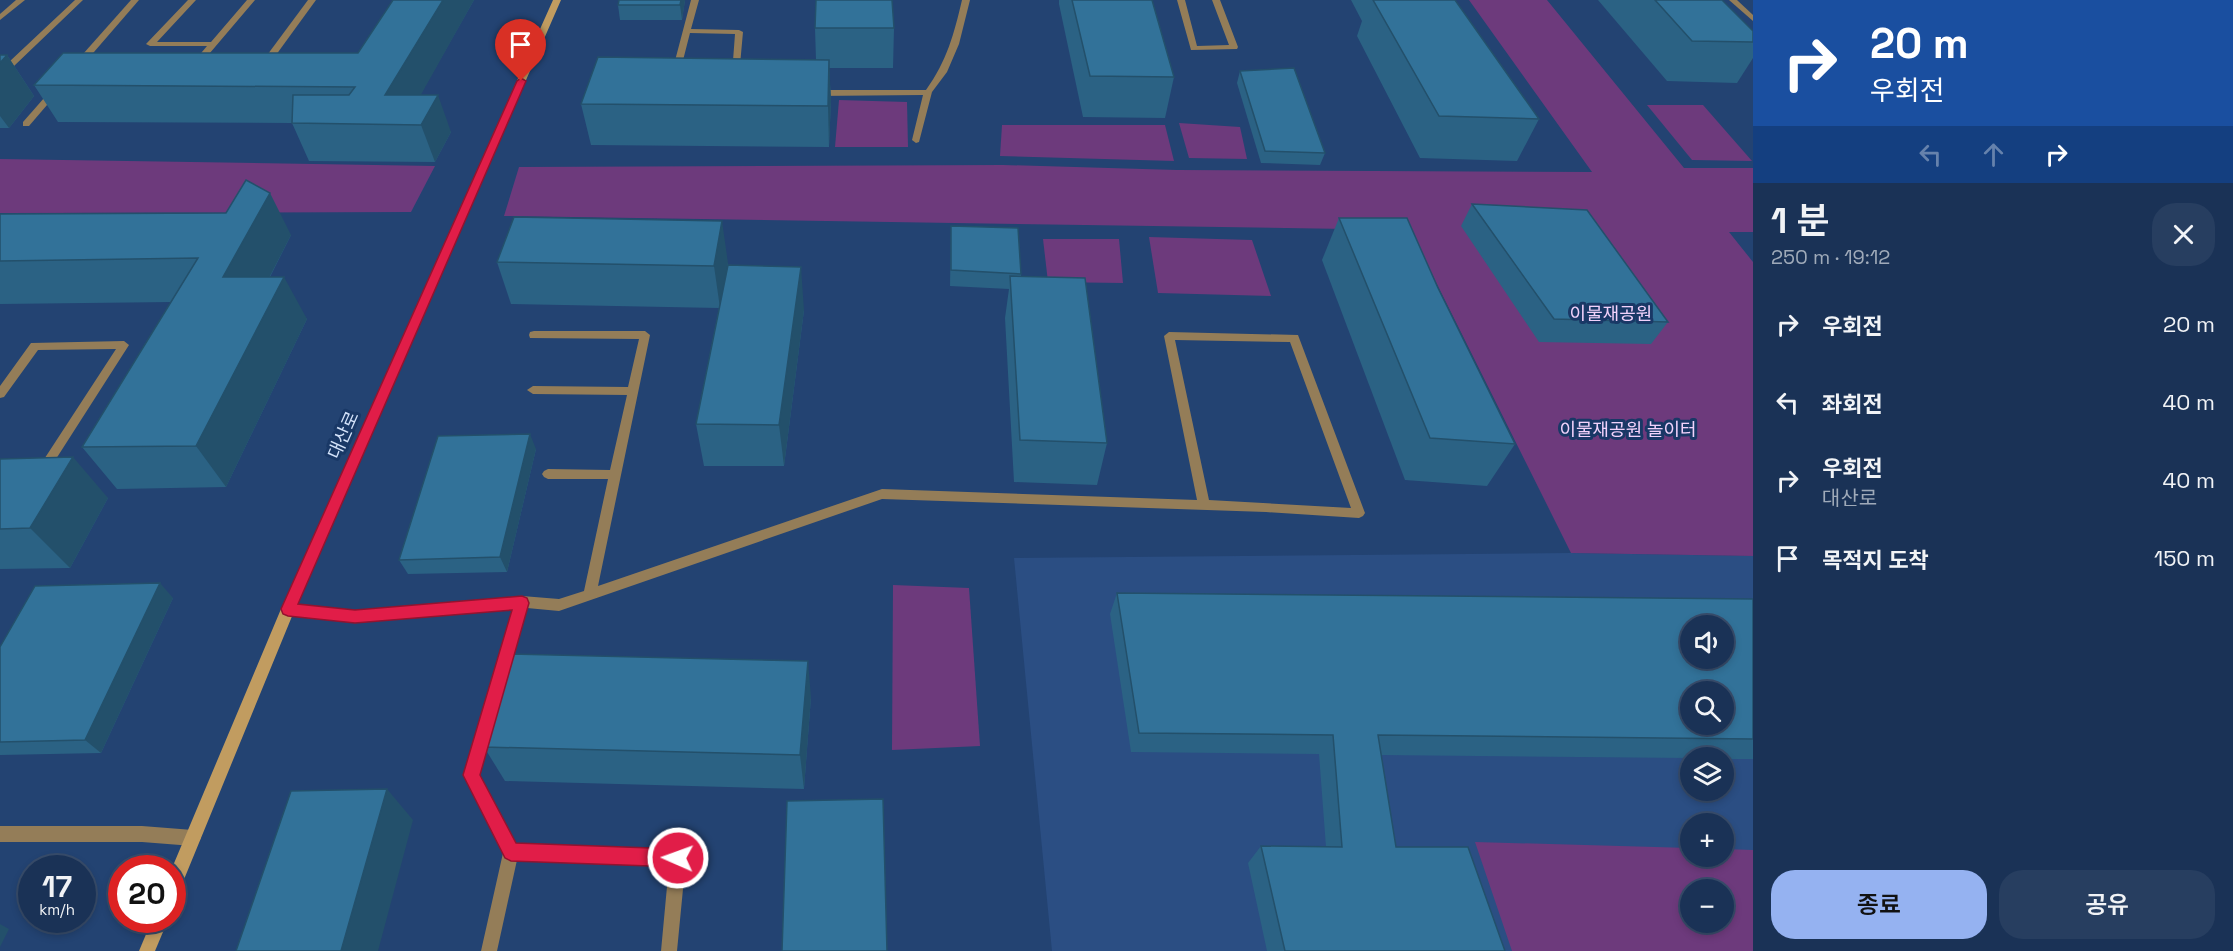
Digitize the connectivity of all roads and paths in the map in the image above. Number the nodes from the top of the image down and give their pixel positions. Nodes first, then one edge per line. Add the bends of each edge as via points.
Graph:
1 (21, 0) edge
2 (79, 0) edge
3 (135, 0) edge
4 (192, 0) edge
5 (251, 0) edge
6 (312, 0) edge
7 (557, 0) edge
8 (695, 0) edge
9 (966, 0) edge
10 (1180, 0) edge
11 (1216, 0) edge
12 (1733, 0) edge
13 (0, 18) edge
14 (1753, 19) edge
15 (687, 31) junction
16 (213, 44) junction
17 (0, 64) edge
18 (254, 64) edge
19 (206, 66) edge
20 (73, 71) edge
21 (65, 80) edge
22 (673, 83) edge
23 (735, 83) edge
24 (928, 92) junction
25 (803, 93) edge
26 (26, 124) dead end
27 (916, 140) dead end
28 (534, 335) dead end
29 (533, 390) dead end
30 (633, 392) junction
31 (0, 394) edge
32 (31, 471) edge
33 (548, 474) dead end
34 (615, 475) junction
35 (1204, 505) junction
36 (590, 594) junction
37 (522, 603) junction
38 (288, 609) junction
39 (0, 834) edge
40 (193, 838) junction
41 (511, 852) junction
42 (186, 855) edge
43 (155, 933) edge
44 (147, 951) edge
45 (489, 951) edge
46 (669, 951) edge

1 - 13 lane
2 - 17 lane via 11,64
3 - 20 lane
4 - 16 lane via 150,44
5 - 16 lane
6 - 18 lane via 266,64
7 - 38 main road, 대산로
8 - 15 lane
9 - 24 lane via 951,53
10 - 11 lane via 1194,48 1234,47
12 - 14 lane
15 - 22 lane
15 - 23 lane via 739,32
16 - 19 lane via 194,66
21 - 26 lane
24 - 25 lane
24 - 27 lane
28 - 30 lane via 645,335
29 - 30 lane
30 - 34 lane
31 - 32 lane via 34,345 124,345 42,471
33 - 34 lane
34 - 36 lane
35 - 35 lane via 1359,513 1293,338 1169,336
35 - 36 lane via 882,494
36 - 37 lane via 559,605
37 - 38 lane via 355,616
37 - 41 lane via 472,775
38 - 40 main road, 대산로
39 - 40 lane
40 - 42 main road, 대산로
41 - 45 lane
41 - 46 lane via 678,858
43 - 44 main road

